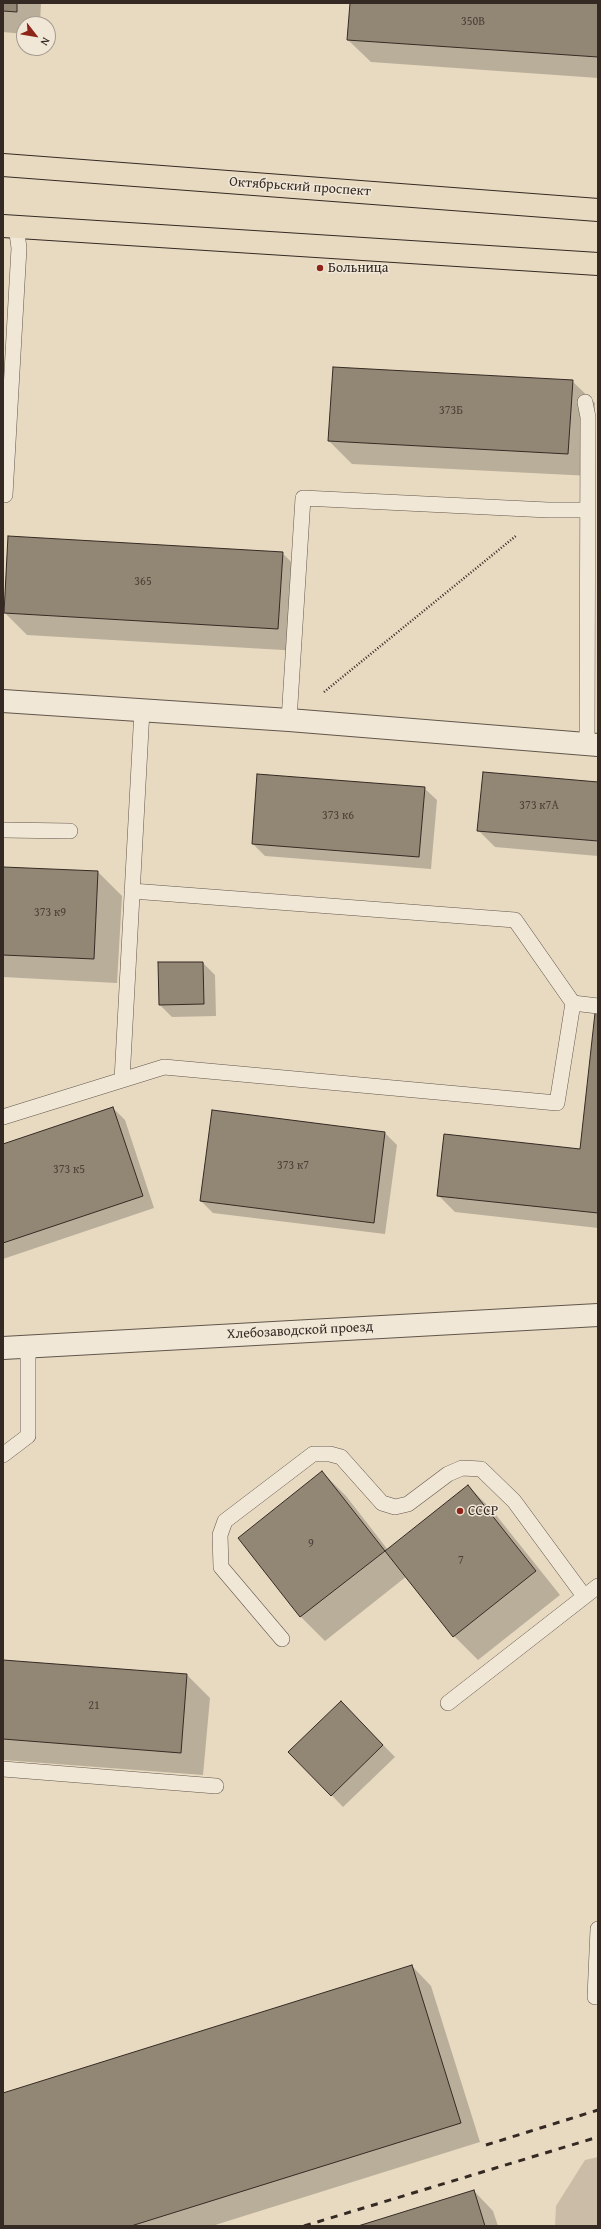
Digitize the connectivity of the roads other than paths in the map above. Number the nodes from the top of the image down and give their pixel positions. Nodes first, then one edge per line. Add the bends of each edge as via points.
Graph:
1 (3, 165) edge
2 (598, 210) edge
3 (10, 226) edge
4 (598, 264) edge
5 (585, 402) dead end
6 (3, 495) edge
7 (587, 510) junction
8 (3, 701) edge
9 (142, 710) junction
10 (290, 720) junction
11 (592, 745) edge
12 (3, 830) edge
13 (70, 831) dead end
14 (132, 891) junction
15 (573, 1003) junction
16 (598, 1006) edge
17 (122, 1080) junction
18 (3, 1117) edge
19 (598, 1315) edge
20 (28, 1346) junction
21 (3, 1348) edge
22 (3, 1455) edge
23 (598, 1586) edge
24 (584, 1596) junction
25 (282, 1640) dead end
26 (448, 1703) dead end
27 (3, 1769) edge
28 (216, 1786) dead end
29 (598, 1929) edge
30 (598, 1997) edge

1 - 2 main road, Октябрьский проспект
3 - 4 main road
3 - 6 lane via 19,248
5 - 7 lane via 588,417
7 - 10 lane via 303,498
7 - 11 lane
8 - 9 street
9 - 10 street
9 - 14 lane
10 - 11 street
12 - 13 lane
14 - 15 lane via 515,920
14 - 17 lane
15 - 16 lane
15 - 17 lane via 557,1104 164,1067
17 - 18 lane
19 - 20 street, Хлебозаводской проезд
20 - 21 street, Хлебозаводской проезд
20 - 22 lane via 28,1436
23 - 24 lane
24 - 25 lane via 514,1502 481,1469 462,1468 448,1474 408,1504 395,1507 382,1503 341,1457 313,1454 225,1521 220,1535 221,1567
24 - 26 lane
27 - 28 lane
29 - 30 lane via 595,1997

